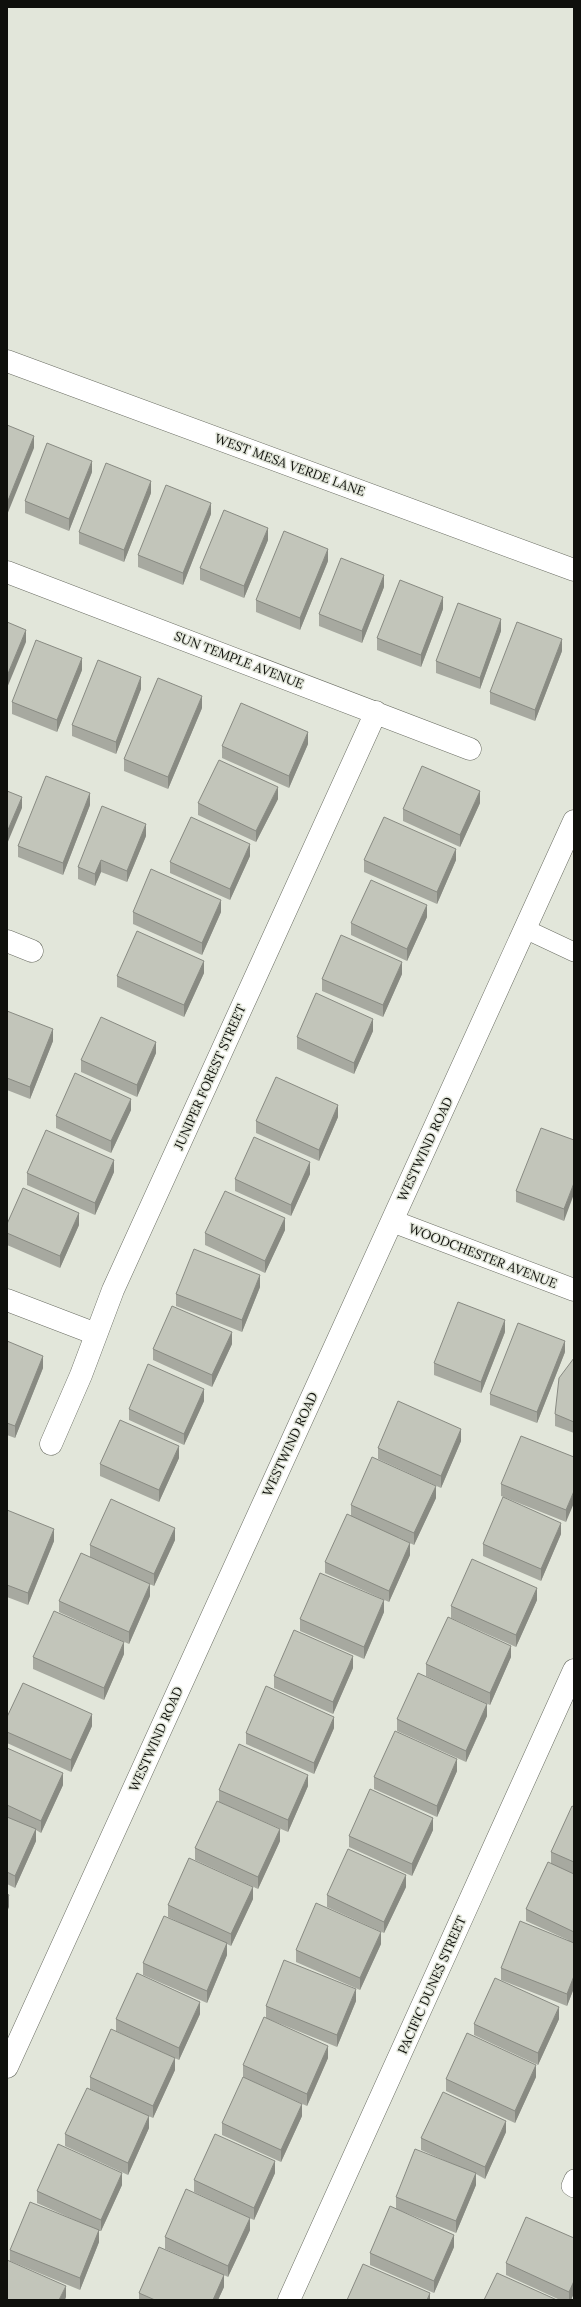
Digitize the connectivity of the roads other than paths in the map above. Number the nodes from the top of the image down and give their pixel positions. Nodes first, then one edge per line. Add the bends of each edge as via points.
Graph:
1 (7, 361) edge
2 (574, 570) edge
3 (7, 572) edge
4 (376, 712) junction
5 (470, 749) dead end
6 (574, 821) edge
7 (525, 929) junction
8 (7, 941) edge
9 (32, 951) dead end
10 (574, 952) edge
11 (392, 1221) junction
12 (574, 1290) edge
13 (7, 1300) edge
14 (96, 1334) junction
15 (50, 1444) dead end
16 (574, 1670) edge
17 (7, 2067) edge
18 (574, 2179) edge
19 (574, 2188) edge
20 (289, 2300) edge

1 - 2 street, WEST MESA VERDE LANE
3 - 4 street, SUN TEMPLE AVENUE
4 - 5 street, SUN TEMPLE AVENUE
4 - 14 street, JUNIPER FOREST STREET via 113,1290
6 - 7 street, WESTWIND ROAD
7 - 10 lane
7 - 11 street, WESTWIND ROAD
8 - 9 street
11 - 12 street, WOODCHESTER AVENUE
11 - 17 street, WESTWIND ROAD
13 - 14 street
14 - 15 street, JUNIPER FOREST STREET
16 - 20 street, PACIFIC DUNES STREET
18 - 19 lane via 570,2186

